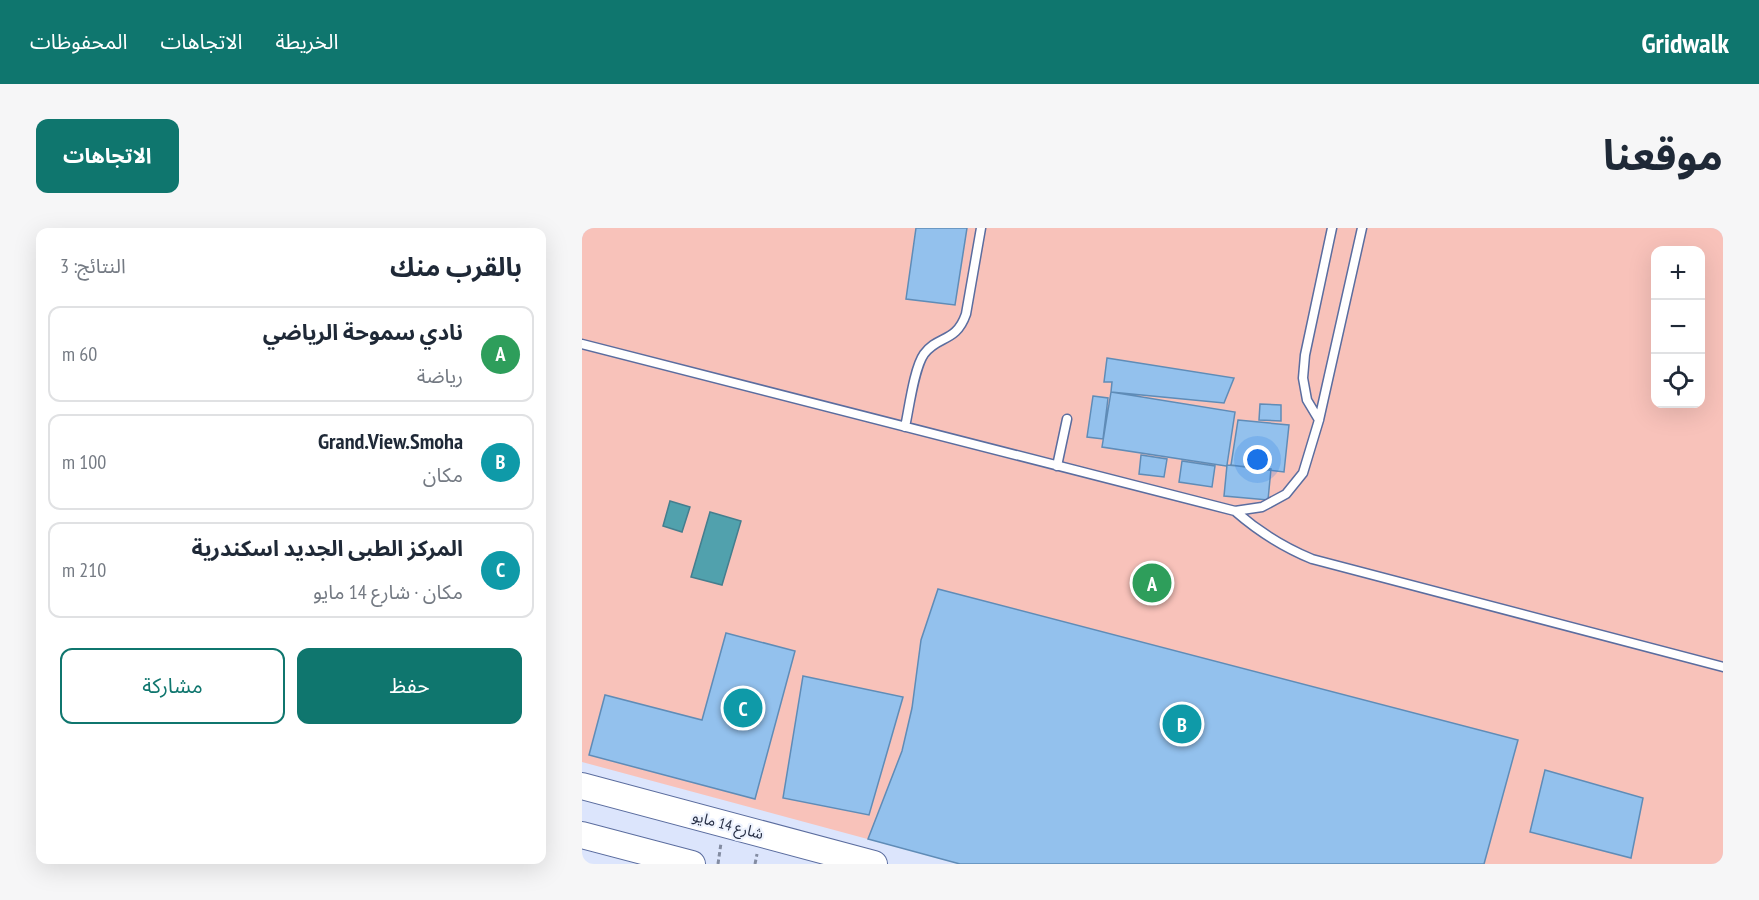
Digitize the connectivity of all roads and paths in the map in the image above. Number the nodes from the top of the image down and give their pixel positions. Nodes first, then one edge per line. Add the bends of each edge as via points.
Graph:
1 (981, 228) edge
2 (1332, 228) edge
3 (1363, 229) edge
4 (582, 344) edge
5 (1067, 419) dead end
6 (1318, 420) junction
7 (905, 427) junction
8 (1057, 466) junction
9 (1235, 511) junction
10 (1723, 667) edge
11 (582, 786) edge
12 (582, 835) edge
13 (692, 864) edge
14 (874, 864) edge

1 - 7 lane via 962,325 954,335 923,355
2 - 6 lane via 1303,378 1307,400
3 - 6 lane
4 - 7 lane
5 - 8 lane
6 - 9 lane via 1303,472 1286,494 1262,507
7 - 8 lane
8 - 9 lane
9 - 10 lane via 1285,548 1312,559
11 - 14 main road, شارع 14 مايو
12 - 13 main road

